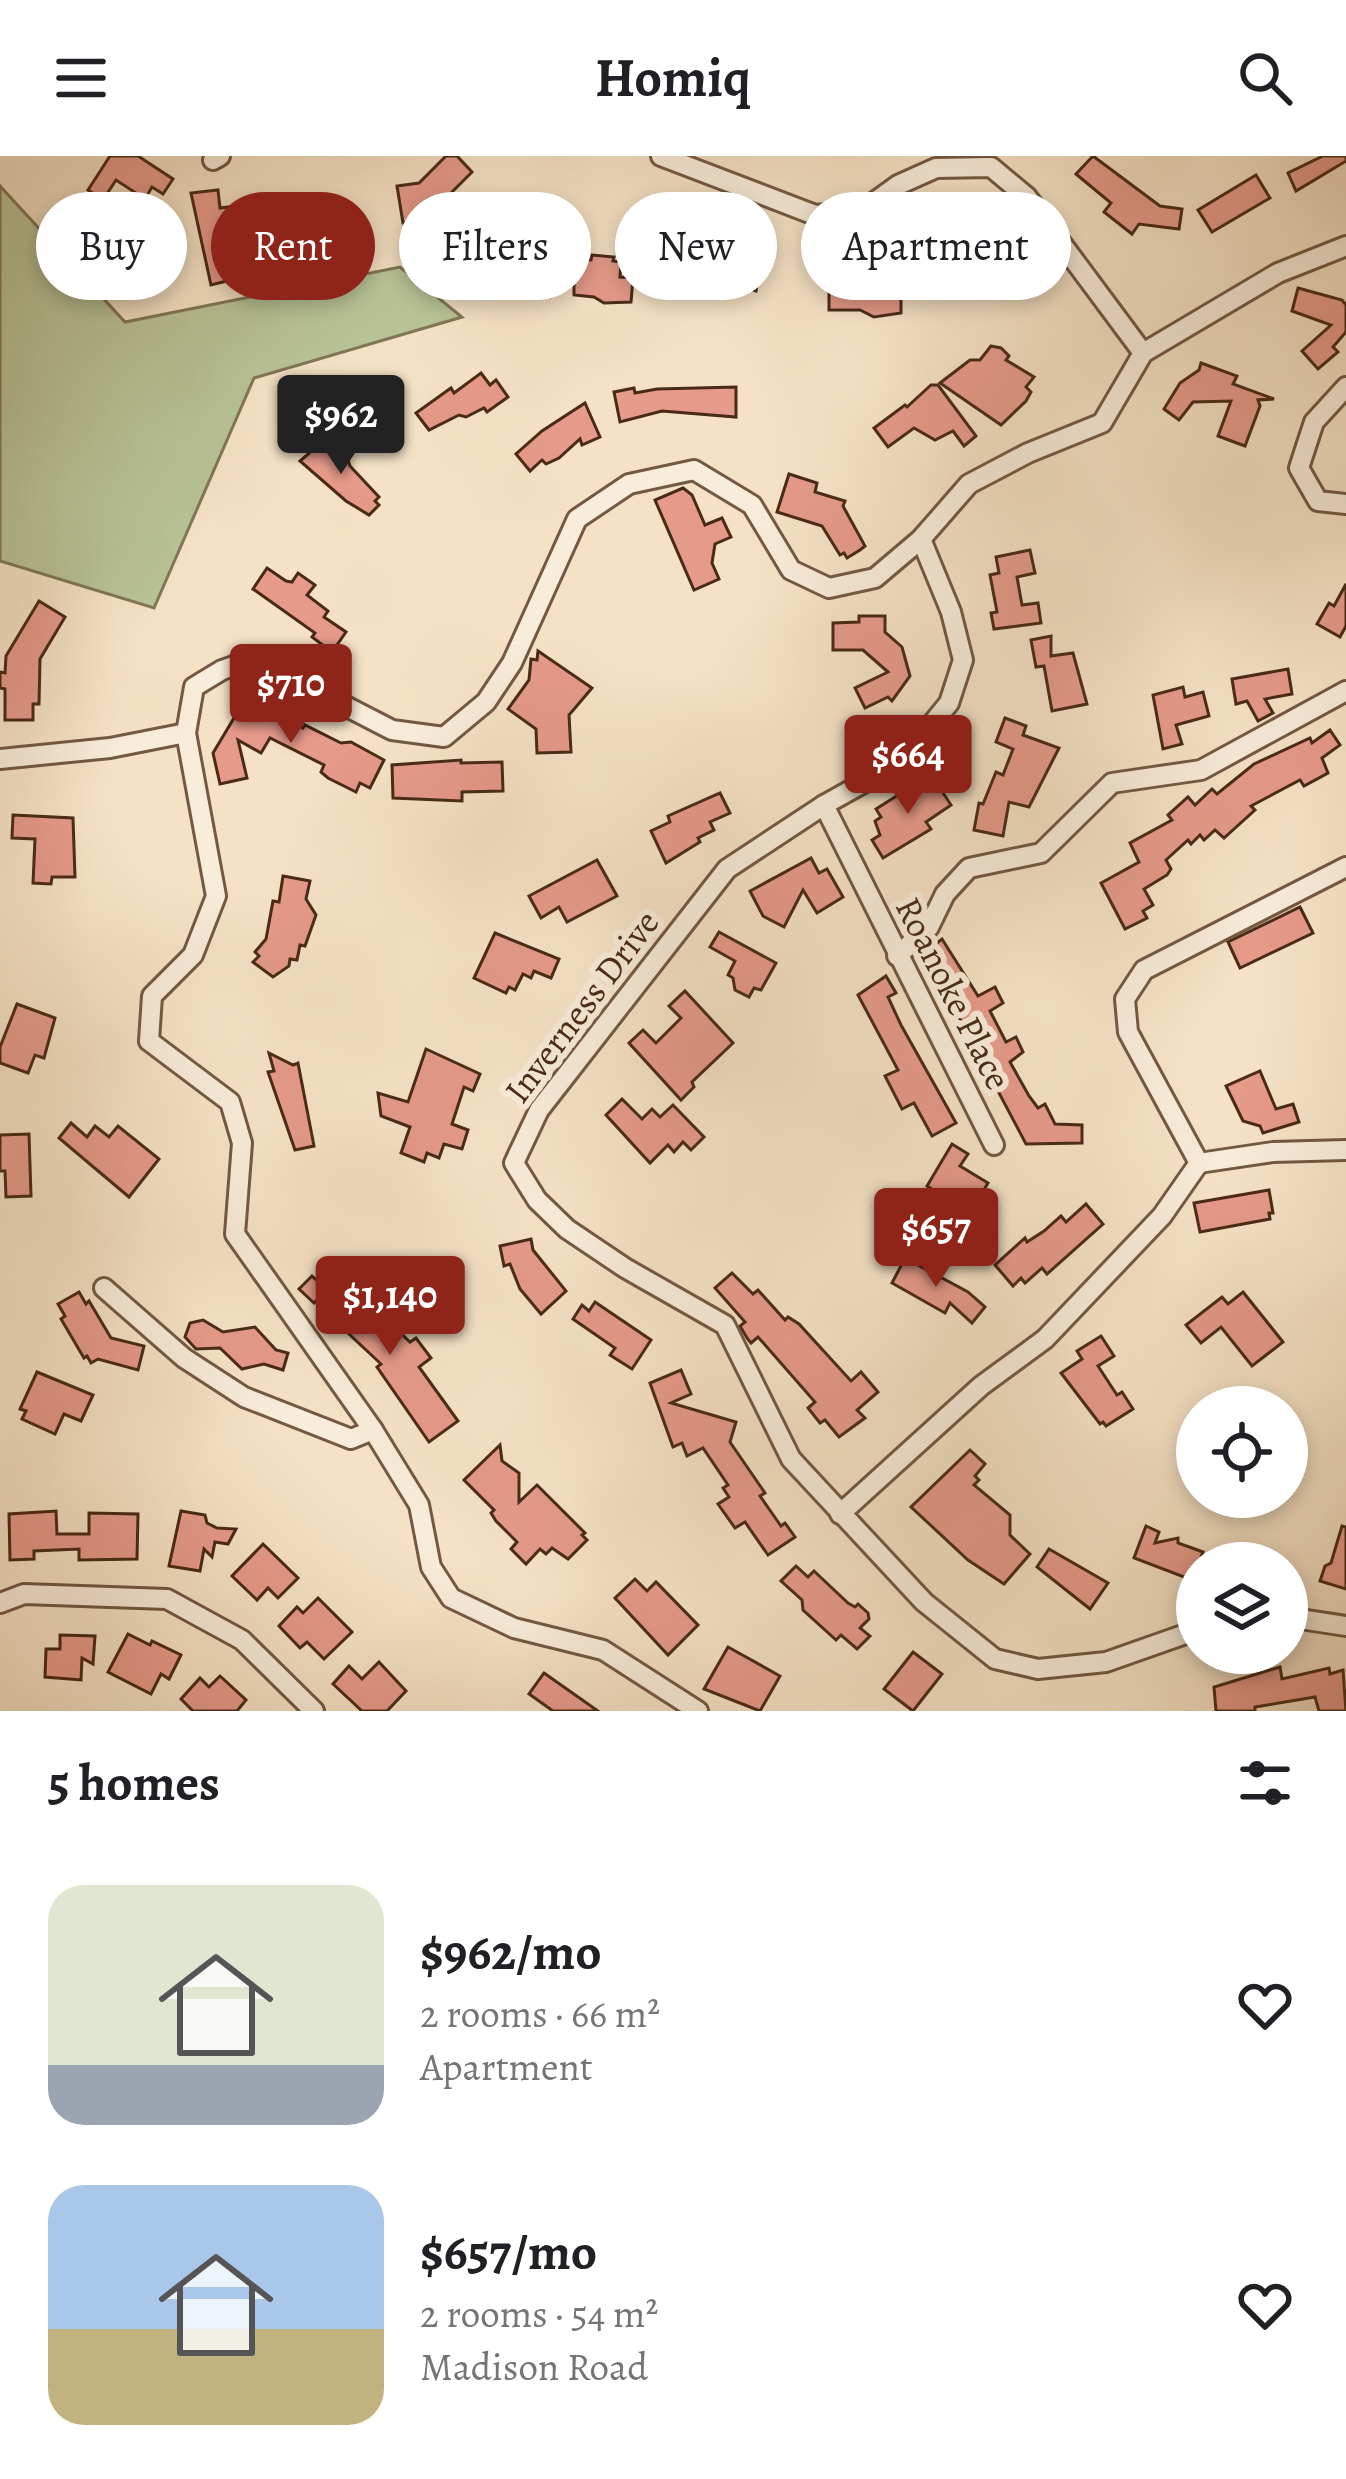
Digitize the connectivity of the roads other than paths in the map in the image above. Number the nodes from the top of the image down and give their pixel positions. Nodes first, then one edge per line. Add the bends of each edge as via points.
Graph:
1 (661, 156) edge
2 (1346, 246) edge
3 (1143, 352) junction
4 (1346, 387) edge
5 (1346, 504) edge
6 (921, 539) junction
7 (1346, 691) edge
8 (186, 733) junction
9 (0, 759) edge
10 (824, 806) junction
11 (1346, 867) edge
12 (897, 956) junction
13 (994, 1145) dead end
14 (1346, 1150) edge
15 (1199, 1163) junction
16 (104, 1288) dead end
17 (373, 1430) junction
18 (840, 1514) junction
19 (0, 1604) edge
20 (1308, 1620) edge
21 (1346, 1626) edge
22 (1176, 1637) edge
23 (314, 1711) edge
24 (698, 1711) edge

1 - 3 street via 815,214 862,212 936,168 991,167 1028,197
2 - 3 street via 1278,273
3 - 6 street via 1102,423 969,484
4 - 5 street via 1314,422 1299,468 1318,501
6 - 8 street via 875,578 829,588 790,570 752,505 694,470 629,484 577,519 512,662 486,702 444,737 392,730 254,659 194,686
6 - 10 street, Inverness Drive via 963,660 949,703 901,762
7 - 12 street via 1201,770 1112,783 1041,853 969,868 929,927
8 - 9 street
8 - 17 street via 216,896 193,955 152,996 149,1041 230,1102 242,1143 235,1234
10 - 12 street, Roanoke Place
10 - 18 street, Inverness Drive via 727,869 539,1110 514,1163 568,1229 725,1325 791,1459
11 - 15 street via 1144,970 1125,999 1128,1031
12 - 13 street, Roanoke Place
14 - 15 street
15 - 18 street via 1162,1216 1045,1339
16 - 17 street via 184,1358 244,1397 351,1439
17 - 24 street via 419,1505 431,1567 451,1598 514,1628 603,1650
18 - 22 street, Inverness Drive via 924,1602 995,1660 1038,1670 1106,1662
19 - 23 street via 24,1594 167,1599 242,1640
20 - 21 street

